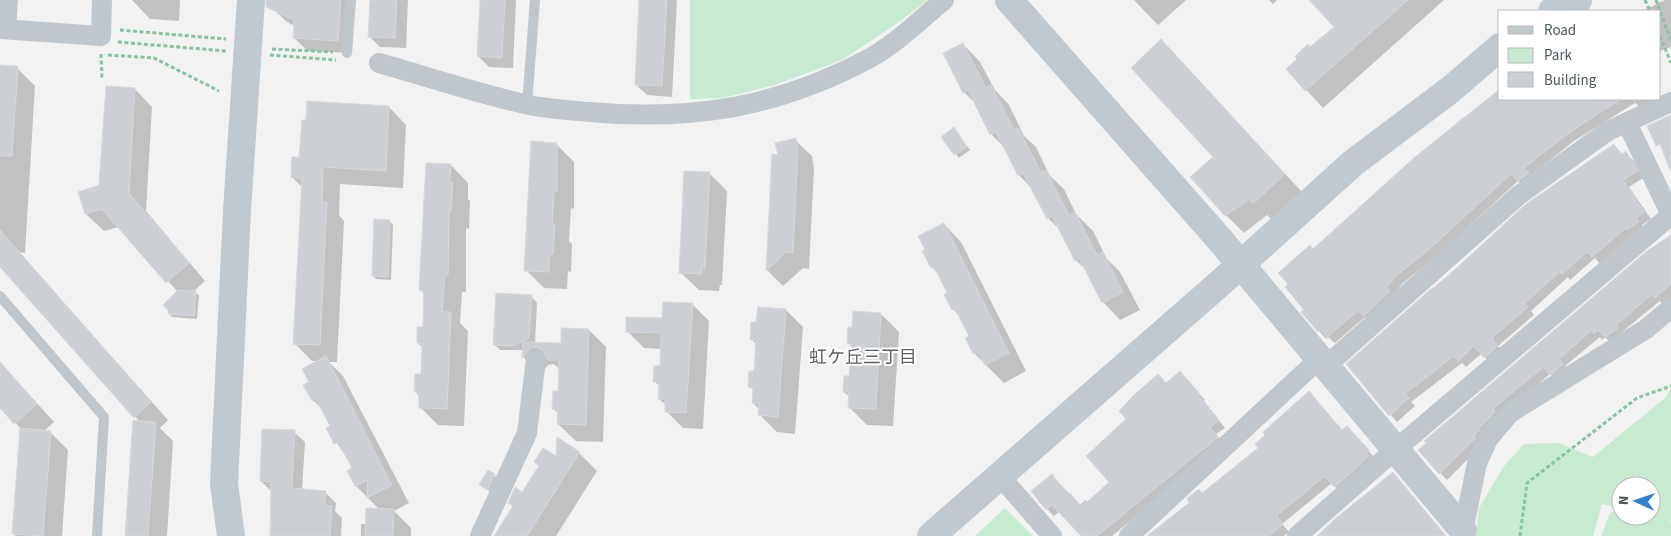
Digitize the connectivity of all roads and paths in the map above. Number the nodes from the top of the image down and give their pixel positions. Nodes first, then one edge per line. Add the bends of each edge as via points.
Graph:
1 (8, 0) edge
2 (102, 0) edge
3 (251, 0) edge
4 (351, 0) edge
5 (535, 0) edge
6 (944, 0) edge
7 (1009, 0) edge
8 (1578, 0) edge
9 (1554, 10) edge
10 (1661, 14) edge
11 (3, 29) edge
12 (1661, 38) edge
13 (1671, 41) edge
14 (101, 45) junction
15 (157, 45) dead end
16 (260, 45) junction
17 (1498, 49) edge
18 (347, 53) joint
19 (380, 62) dead end
20 (1671, 63) edge
21 (102, 79) dead end
22 (219, 91) dead end
23 (1671, 102) edge
24 (527, 105) junction
25 (1627, 123) junction
26 (1671, 215) edge
27 (1239, 264) junction
28 (0, 296) edge
29 (1671, 308) edge
30 (536, 359) dead end
31 (1323, 362) junction
32 (1671, 386) edge
33 (1396, 449) junction
34 (1000, 476) junction
35 (1463, 533) edge
36 (97, 536) edge
37 (231, 536) edge
38 (480, 536) edge
39 (930, 536) edge
40 (1052, 536) edge
41 (1129, 536) edge
42 (1297, 536) edge
43 (1520, 536) edge

1 - 11 street
2 - 14 street
3 - 16 street
4 - 18 lane
5 - 24 lane
6 - 24 street via 871,58 775,99 723,110 638,116
7 - 27 street
8 - 9 street
10 - 13 path
11 - 14 street
12 - 20 path
14 - 15 path via 115,42
14 - 16 path via 115,29
14 - 21 path
14 - 22 path via 154,58
16 - 18 path
16 - 37 street via 224,484
17 - 27 street via 1450,90 1353,163
19 - 24 street
23 - 25 street
25 - 26 street
25 - 31 street via 1608,131 1519,195
26 - 33 street
27 - 31 street
27 - 34 street
28 - 36 lane via 104,417
29 - 35 street via 1646,329 1510,413 1488,439 1477,463
30 - 38 street via 527,434
31 - 33 street
31 - 41 street
32 - 43 path via 1637,398 1527,483
33 - 35 street
33 - 42 street
34 - 39 street
34 - 40 street

